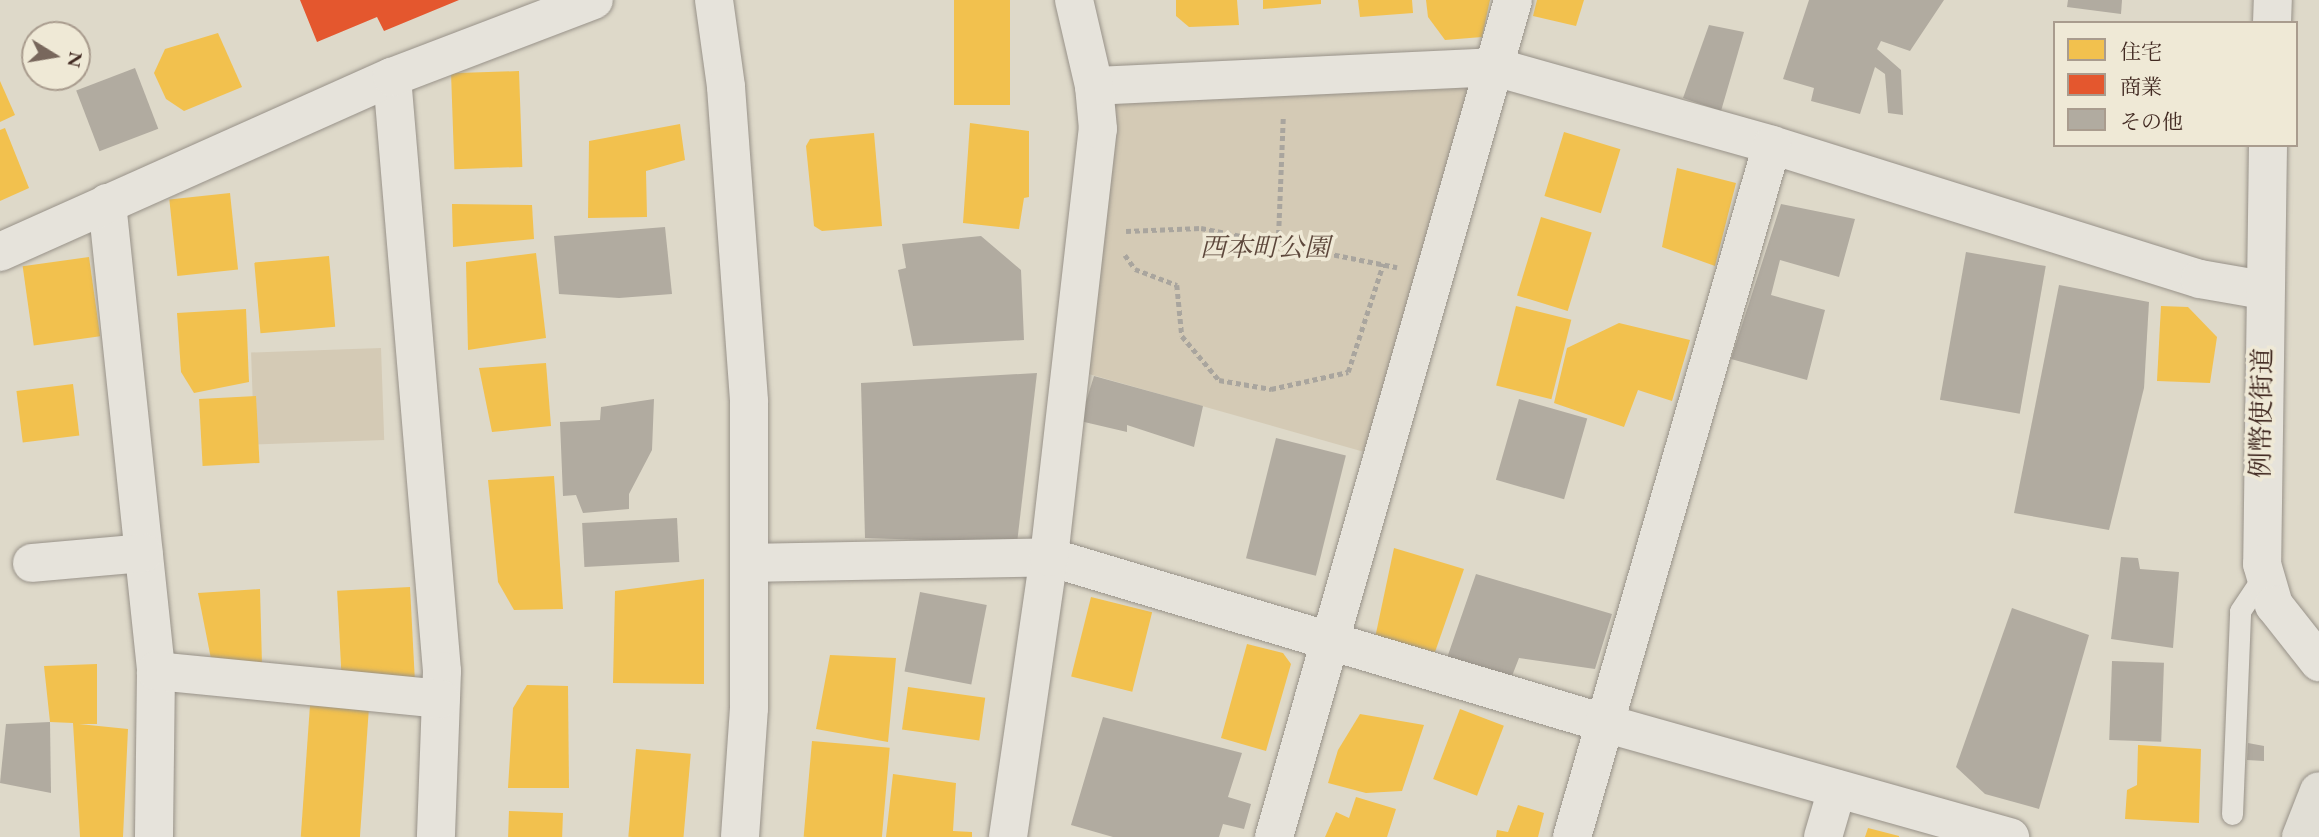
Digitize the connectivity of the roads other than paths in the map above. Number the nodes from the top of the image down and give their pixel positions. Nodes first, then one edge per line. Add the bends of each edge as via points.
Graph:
1 (594, 0) edge
2 (714, 0) edge
3 (1074, 0) edge
4 (1513, 0) edge
5 (2273, 0) edge
6 (2272, 21) edge
7 (1494, 68) junction
8 (392, 77) junction
9 (1094, 86) junction
10 (1772, 145) junction
11 (2268, 147) edge
12 (107, 203) junction
13 (0, 252) edge
14 (2263, 290) junction
15 (144, 553) junction
16 (1049, 557) junction
17 (32, 563) dead end
18 (750, 563) junction
19 (2263, 576) junction
20 (1328, 640) junction
21 (2319, 662) edge
22 (156, 671) junction
23 (441, 699) junction
24 (1604, 723) junction
25 (1837, 789) junction
26 (2319, 791) edge
27 (2232, 814) dead end
28 (154, 837) edge
29 (436, 837) edge
30 (740, 837) edge
31 (1008, 837) edge
32 (1274, 837) edge
33 (1572, 837) edge
34 (1823, 837) edge
35 (2010, 837) edge
36 (2301, 837) edge

1 - 8 street
2 - 18 street via 727,101 750,402
3 - 9 street
4 - 7 street
5 - 6 street
7 - 9 street
7 - 10 street
7 - 20 street
8 - 12 street
8 - 23 street
9 - 16 street via 1098,232
10 - 14 street via 2200,279
10 - 24 street
11 - 14 street, 例幣使街道
12 - 13 street
12 - 15 street
14 - 19 street, 例幣使街道
15 - 17 street
15 - 22 street
16 - 18 street
16 - 20 street
16 - 31 street
18 - 30 street via 749,708
19 - 21 street, 例幣使街道 via 2286,624
19 - 27 lane via 2240,611
20 - 24 street
20 - 32 street
22 - 23 street
22 - 28 street
23 - 29 street
24 - 25 street
24 - 33 street
25 - 34 street
25 - 35 street
26 - 36 main road

